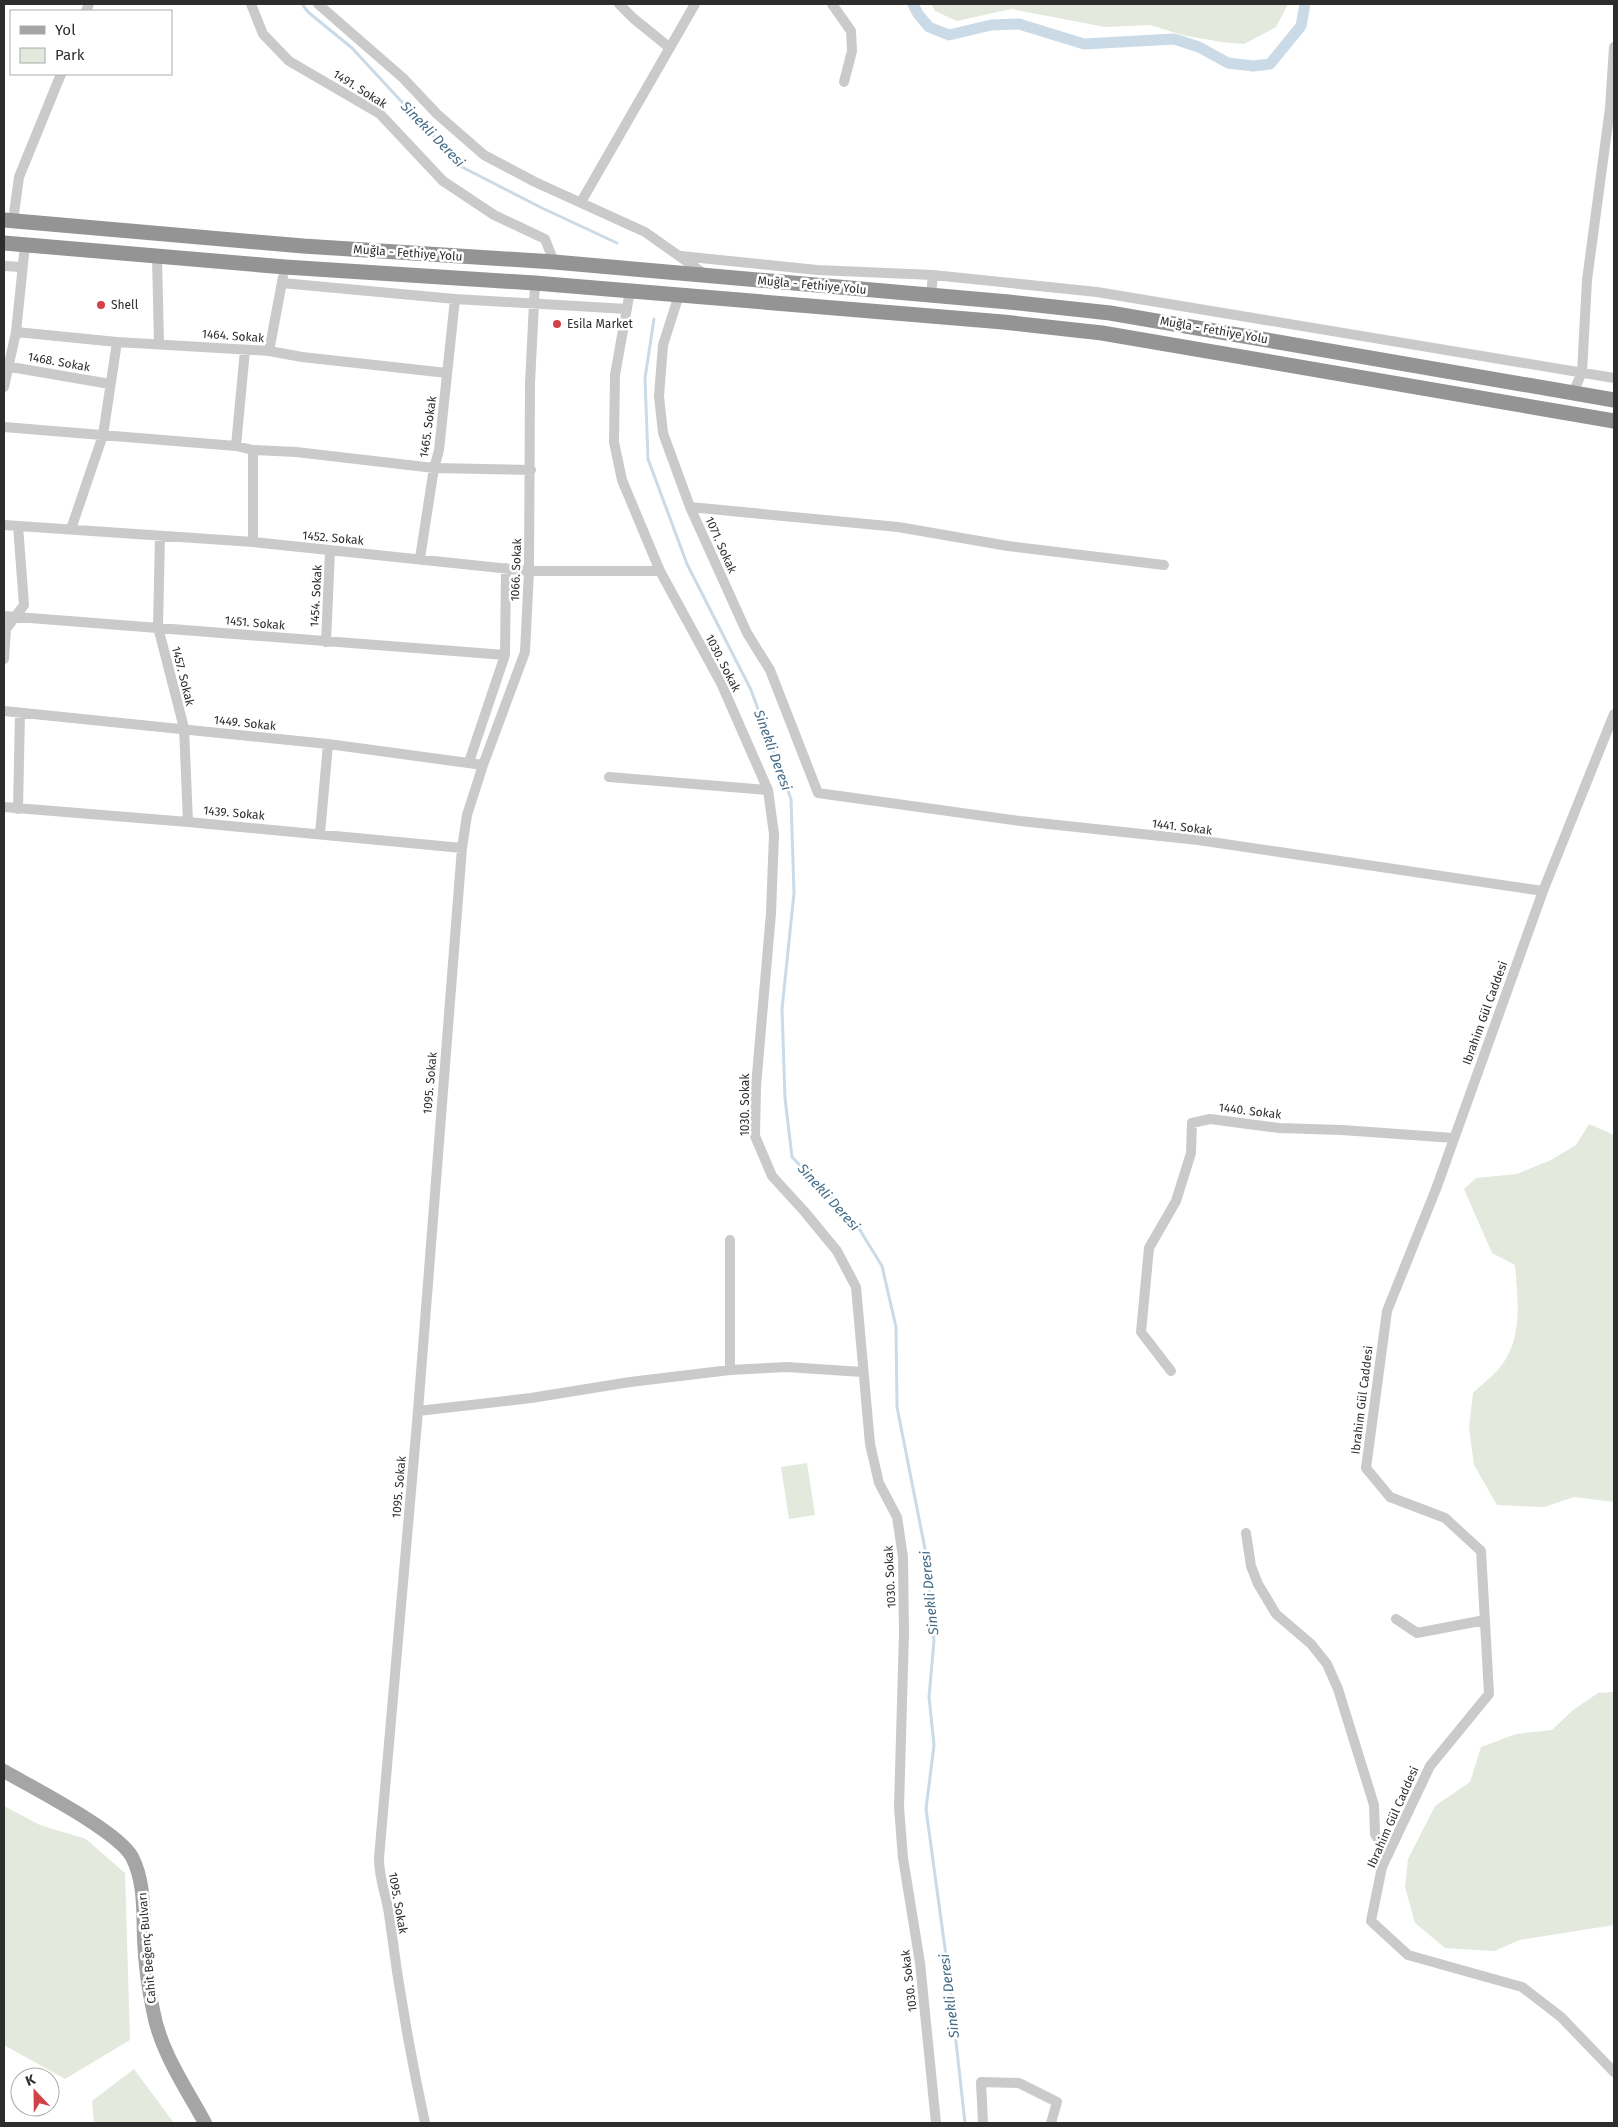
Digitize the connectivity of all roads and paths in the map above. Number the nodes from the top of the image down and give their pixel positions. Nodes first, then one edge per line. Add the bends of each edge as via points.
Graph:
1 (251, 4) edge
2 (318, 4) edge
3 (619, 4) edge
4 (695, 4) edge
5 (832, 4) edge
6 (1614, 47) edge
7 (670, 48) junction
8 (61, 75) edge
9 (844, 82) dead end
10 (581, 202) junction
11 (9, 221) edge
12 (4, 243) edge
13 (25, 244) junction
14 (157, 256) junction
15 (681, 256) junction
16 (554, 262) junction
17 (4, 266) edge
18 (285, 266) junction
19 (22, 267) junction
20 (933, 275) junction
21 (707, 276) junction
22 (282, 283) junction
23 (535, 283) junction
24 (630, 291) junction
25 (679, 295) junction
26 (932, 295) junction
27 (455, 299) junction
28 (533, 303) junction
29 (627, 309) junction
30 (16, 332) junction
31 (117, 342) junction
32 (159, 344) junction
33 (245, 350) junction
34 (269, 351) junction
35 (7, 366) edge
36 (1582, 372) junction
37 (447, 374) junction
38 (1614, 378) edge
39 (110, 384) junction
40 (4, 387) edge
41 (1573, 393) junction
42 (1614, 400) edge
43 (1614, 421) edge
44 (4, 427) edge
45 (102, 435) junction
46 (236, 446) junction
47 (253, 450) junction
48 (434, 468) junction
49 (530, 470) junction
50 (690, 507) junction
51 (4, 525) edge
52 (18, 526) junction
53 (71, 529) junction
54 (160, 536) junction
55 (253, 542) junction
56 (330, 551) junction
57 (420, 558) junction
58 (1164, 565) dead end
59 (506, 568) junction
60 (660, 570) junction
61 (529, 571) junction
62 (4, 616) edge
63 (16, 617) junction
64 (158, 627) junction
65 (326, 642) junction
66 (504, 655) junction
67 (4, 659) edge
68 (4, 711) edge
69 (20, 713) junction
70 (1614, 714) edge
71 (184, 728) junction
72 (328, 744) junction
73 (469, 762) junction
74 (483, 765) junction
75 (609, 777) dead end
76 (768, 790) junction
77 (818, 793) joint
78 (4, 808) edge
79 (18, 809) junction
80 (188, 822) junction
81 (320, 834) junction
82 (462, 848) junction
83 (1543, 891) junction
84 (1454, 1138) junction
85 (730, 1240) dead end
86 (730, 1370) junction
87 (1171, 1371) dead end
88 (862, 1372) junction
89 (418, 1411) junction
90 (1246, 1532) dead end
91 (1396, 1620) dead end
92 (1485, 1620) junction
93 (4, 1771) edge
94 (1388, 1855) junction
95 (1614, 2072) edge
96 (205, 2123) edge
97 (425, 2123) edge
98 (936, 2123) edge
99 (983, 2123) edge
100 (1051, 2123) edge

1 - 16 street, 1491. Sokak via 263,34 289,61 380,114 443,181 494,215 545,239
2 - 10 street via 403,78 484,156
3 - 7 street
4 - 7 street
5 - 9 street via 851,30 852,51
6 - 36 street via 1610,108 1587,280
7 - 10 street
8 - 11 street via 19,177
10 - 15 street via 645,232
11 - 16 highway, Muğla - Fethiye Yolu via 304,246
12 - 13 highway, Muğla - Fethiye Yolu
13 - 14 highway, Muğla - Fethiye Yolu
13 - 19 street
14 - 18 highway, Muğla - Fethiye Yolu
14 - 32 street
15 - 20 street via 817,270
15 - 21 street
16 - 21 highway, Muğla - Fethiye Yolu
17 - 19 street
18 - 22 street
18 - 23 highway, Muğla - Fethiye Yolu
19 - 30 street
20 - 26 street
20 - 36 street via 1097,292
21 - 26 highway, Muğla - Fethiye Yolu
22 - 27 street
22 - 34 street
23 - 24 highway, Muğla - Fethiye Yolu
23 - 28 street, 1066. Sokak
24 - 25 highway, Muğla - Fethiye Yolu
24 - 29 street, 1030. Sokak
25 - 43 highway, Muğla - Fethiye Yolu via 1102,333
25 - 50 street, 1071. Sokak via 663,345 659,396 663,433
26 - 41 highway, Muğla - Fethiye Yolu via 1110,313
27 - 28 street
27 - 37 street, 1465. Sokak
28 - 29 street
28 - 49 street, 1066. Sokak
29 - 60 street, 1030. Sokak via 616,375 614,442 622,480
30 - 31 street, 1464. Sokak
30 - 35 street
31 - 32 street, 1464. Sokak
31 - 39 street
32 - 33 street, 1464. Sokak
33 - 34 street, 1464. Sokak
33 - 46 street
34 - 37 street, 1464. Sokak
35 - 39 street, 1468. Sokak
35 - 40 street
36 - 38 street
36 - 41 street
37 - 48 street, 1465. Sokak
39 - 45 street
41 - 42 highway, Muğla - Fethiye Yolu
44 - 45 street
45 - 46 street
45 - 53 street
46 - 47 street
47 - 48 street
47 - 55 street
48 - 49 street
48 - 57 street, 1465. Sokak
49 - 61 street, 1066. Sokak
50 - 58 street via 898,527 1008,546
50 - 77 street, 1071. Sokak via 747,632 770,670
51 - 52 street, 1452. Sokak
52 - 53 street, 1452. Sokak
52 - 63 street via 24,604
53 - 54 street, 1452. Sokak
54 - 55 street, 1452. Sokak
54 - 64 street, 1457. Sokak
55 - 56 street, 1452. Sokak
56 - 57 street, 1452. Sokak
56 - 65 street, 1454. Sokak
57 - 59 street, 1452. Sokak
59 - 61 street, 1452. Sokak
59 - 66 street
60 - 61 street, 1452. Sokak
60 - 76 street, 1030. Sokak via 721,683
61 - 74 street, 1066. Sokak via 525,652
62 - 63 street, 1451. Sokak
63 - 64 street, 1451. Sokak
63 - 67 street via 6,629
64 - 65 street, 1451. Sokak
64 - 71 street, 1457. Sokak
65 - 66 street, 1451. Sokak
66 - 73 street
68 - 69 street, 1449. Sokak
69 - 71 street, 1449. Sokak
69 - 79 street
70 - 83 street, Ibrahim Gül Caddesi
71 - 72 street, 1449. Sokak
71 - 80 street, 1457. Sokak
72 - 73 street, 1449. Sokak
72 - 81 street
73 - 74 street, 1449. Sokak
74 - 82 street, 1066. Sokak via 467,815
75 - 76 street
76 - 88 street, 1030. Sokak via 774,834 755,1136 772,1176 837,1250 856,1287
77 - 83 street, 1441. Sokak via 1020,821 1198,840
78 - 79 street, 1439. Sokak
79 - 80 street, 1439. Sokak
80 - 81 street, 1439. Sokak
81 - 82 street, 1439. Sokak
82 - 89 street, 1095. Sokak
83 - 84 street, Ibrahim Gül Caddesi
84 - 87 street, 1440. Sokak via 1279,1128 1210,1119 1192,1123 1191,1152 1176,1201 1149,1248 1141,1332
84 - 92 street, Ibrahim Gül Caddesi via 1387,1311 1366,1468 1390,1497 1445,1518 1481,1551
85 - 86 street
86 - 88 street via 787,1367
86 - 89 street
88 - 98 street, 1030. Sokak via 878,1483 897,1517 903,1557 899,1807 903,1858 920,1963
89 - 97 street, 1095. Sokak via 379,1875
90 - 94 street via 1251,1566 1276,1614 1311,1644 1327,1664 1374,1805 1375,1834
91 - 92 street via 1417,1633
92 - 94 street, Ibrahim Gül Caddesi via 1489,1694 1430,1766
93 - 96 main road, Cahit Beğenç Bulvarı via 100,1827 132,1856 142,1886 144,1942 153,2011 161,2039
94 - 95 street, Ibrahim Gül Caddesi via 1382,1867 1371,1921 1408,1955 1522,1987 1560,2017
99 - 100 street via 981,2082 1019,2083 1057,2102

